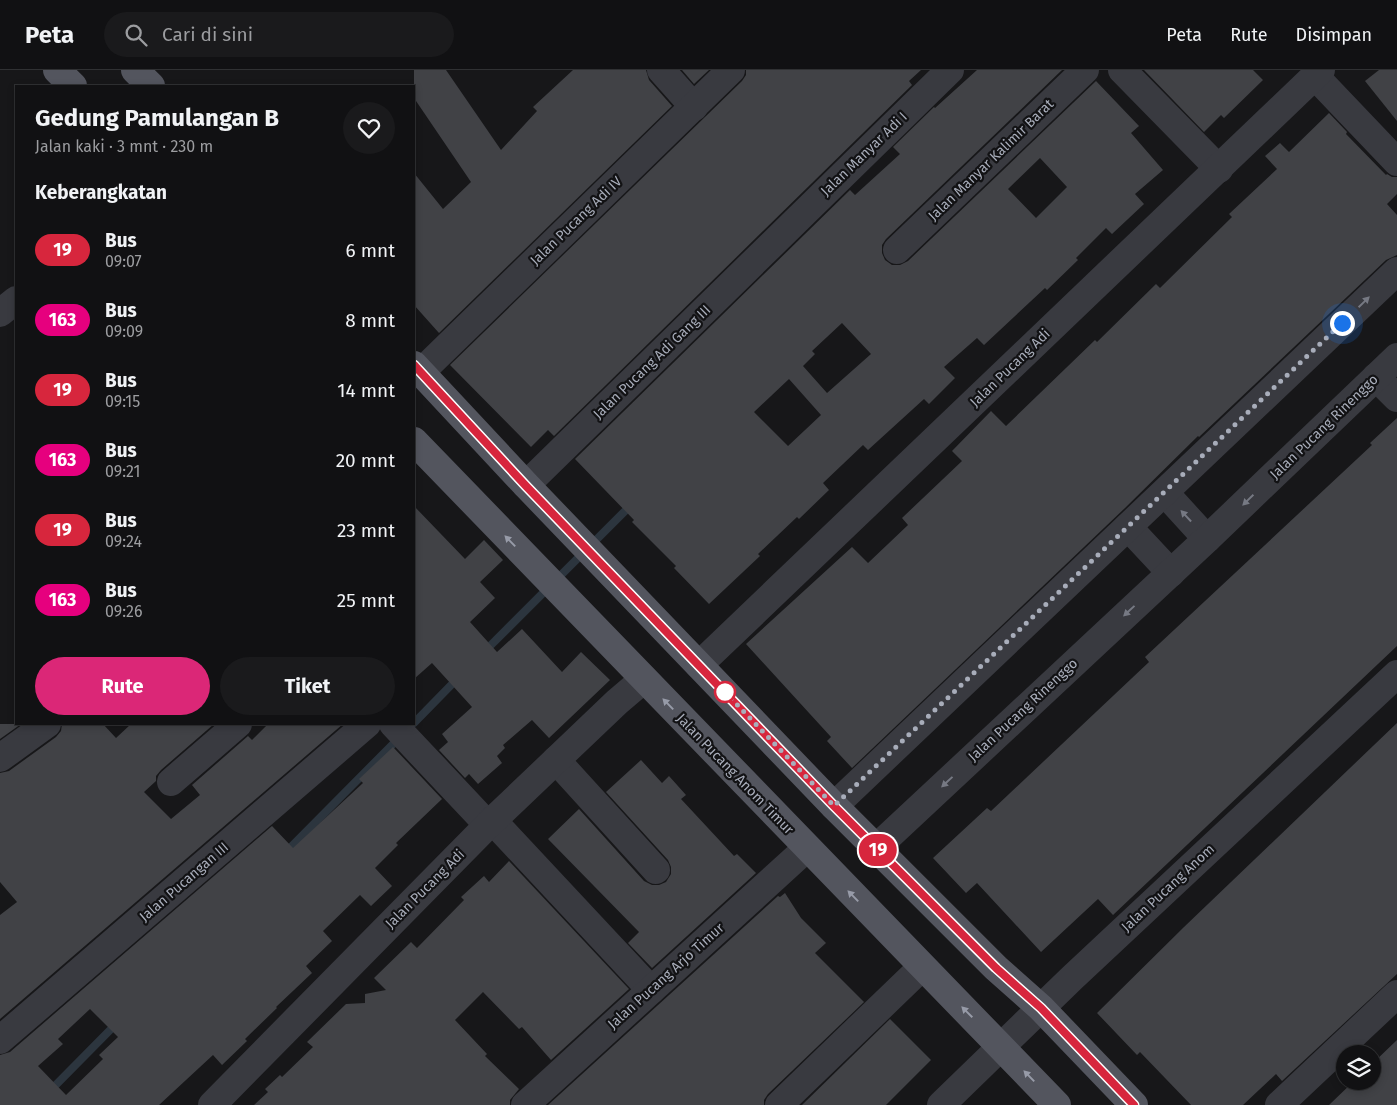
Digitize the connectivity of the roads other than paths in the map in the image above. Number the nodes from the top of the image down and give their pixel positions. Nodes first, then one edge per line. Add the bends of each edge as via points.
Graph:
1 (57, 70) edge
2 (135, 70) edge
3 (661, 70) edge
4 (731, 70) edge
5 (950, 70) edge
6 (1085, 70) edge
7 (1122, 70) edge
8 (1318, 73) edge
9 (72, 85) edge
10 (150, 85) edge
11 (694, 106) junction
12 (1397, 162) edge
13 (1218, 169) junction
14 (777, 239) joint
15 (897, 250) dead end
16 (1397, 271) edge
17 (15, 301) edge
18 (0, 313) edge
19 (1397, 357) edge
20 (417, 368) edge
21 (1376, 377) junction
22 (1397, 398) edge
23 (415, 442) edge
24 (526, 486) junction
25 (1165, 493) junction
26 (1128, 527) junction
27 (1207, 539) junction
28 (1171, 573) junction
29 (699, 664) junction
30 (1397, 674) edge
31 (644, 679) junction
32 (46, 725) edge
33 (237, 725) edge
34 (366, 725) edge
35 (399, 730) edge
36 (0, 758) edge
37 (556, 760) junction
38 (171, 782) dead end
39 (834, 806) junction
40 (490, 822) junction
41 (807, 848) junction
42 (876, 848) junction
43 (656, 870) dead end
44 (922, 967) junction
45 (651, 990) junction
46 (1397, 994) edge
47 (1041, 1008) junction
48 (0, 1040) edge
49 (1001, 1047) junction
50 (212, 1105) edge
51 (526, 1105) edge
52 (779, 1105) edge
53 (941, 1105) edge
54 (1057, 1105) edge
55 (1134, 1105) edge
56 (1279, 1105) edge

1 - 9 main road
2 - 10 main road
3 - 11 street
4 - 11 street, Jalan Pucang Adi IV
5 - 14 street, Jalan Manyar Adi I
6 - 15 street, Jalan Manyar Kalimir Barat
7 - 13 street
8 - 12 street
8 - 13 street, Jalan Pucang Adi
11 - 20 street, Jalan Pucang Adi IV
13 - 29 street, Jalan Pucang Adi
14 - 24 street, Jalan Pucang Adi Gang III
25 -> 16 street
17 - 18 street
19 - 21 street, Jalan Pucang Rinenggo
20 - 24 main road
21 - 22 street
21 -> 27 street, Jalan Pucang Rinenggo
31 -> 23 main road, Jalan Pucang Anom Timur
24 - 29 main road
25 - 26 street
27 -> 25 street
26 - 28 street
26 - 39 street
27 - 28 street, Jalan Pucang Rinenggo
28 -> 42 street, Jalan Pucang Rinenggo
29 - 39 main road
30 - 47 street, Jalan Pucang Anom
31 - 37 street, Jalan Pucang Adi
41 -> 31 main road, Jalan Pucang Anom Timur
32 - 36 street
33 - 38 street
34 - 48 street, Jalan Pucangan III
35 - 40 street
37 - 40 street, Jalan Pucang Adi
37 - 43 street
39 - 42 main road
40 - 45 street
40 - 50 street, Jalan Pucang Adi
44 -> 41 main road, Jalan Pucang Anom Timur
41 - 45 street, Jalan Pucang Arjo Timur
42 - 47 main road via 996,968
49 -> 44 main road, Jalan Pucang Anom Timur
44 - 52 street
45 - 51 street, Jalan Pucang Arjo Timur
46 - 56 street
47 - 49 street, Jalan Pucang Anom
47 - 55 main road
49 - 53 street, Jalan Pucang Anom
54 -> 49 main road, Jalan Pucang Anom Timur

